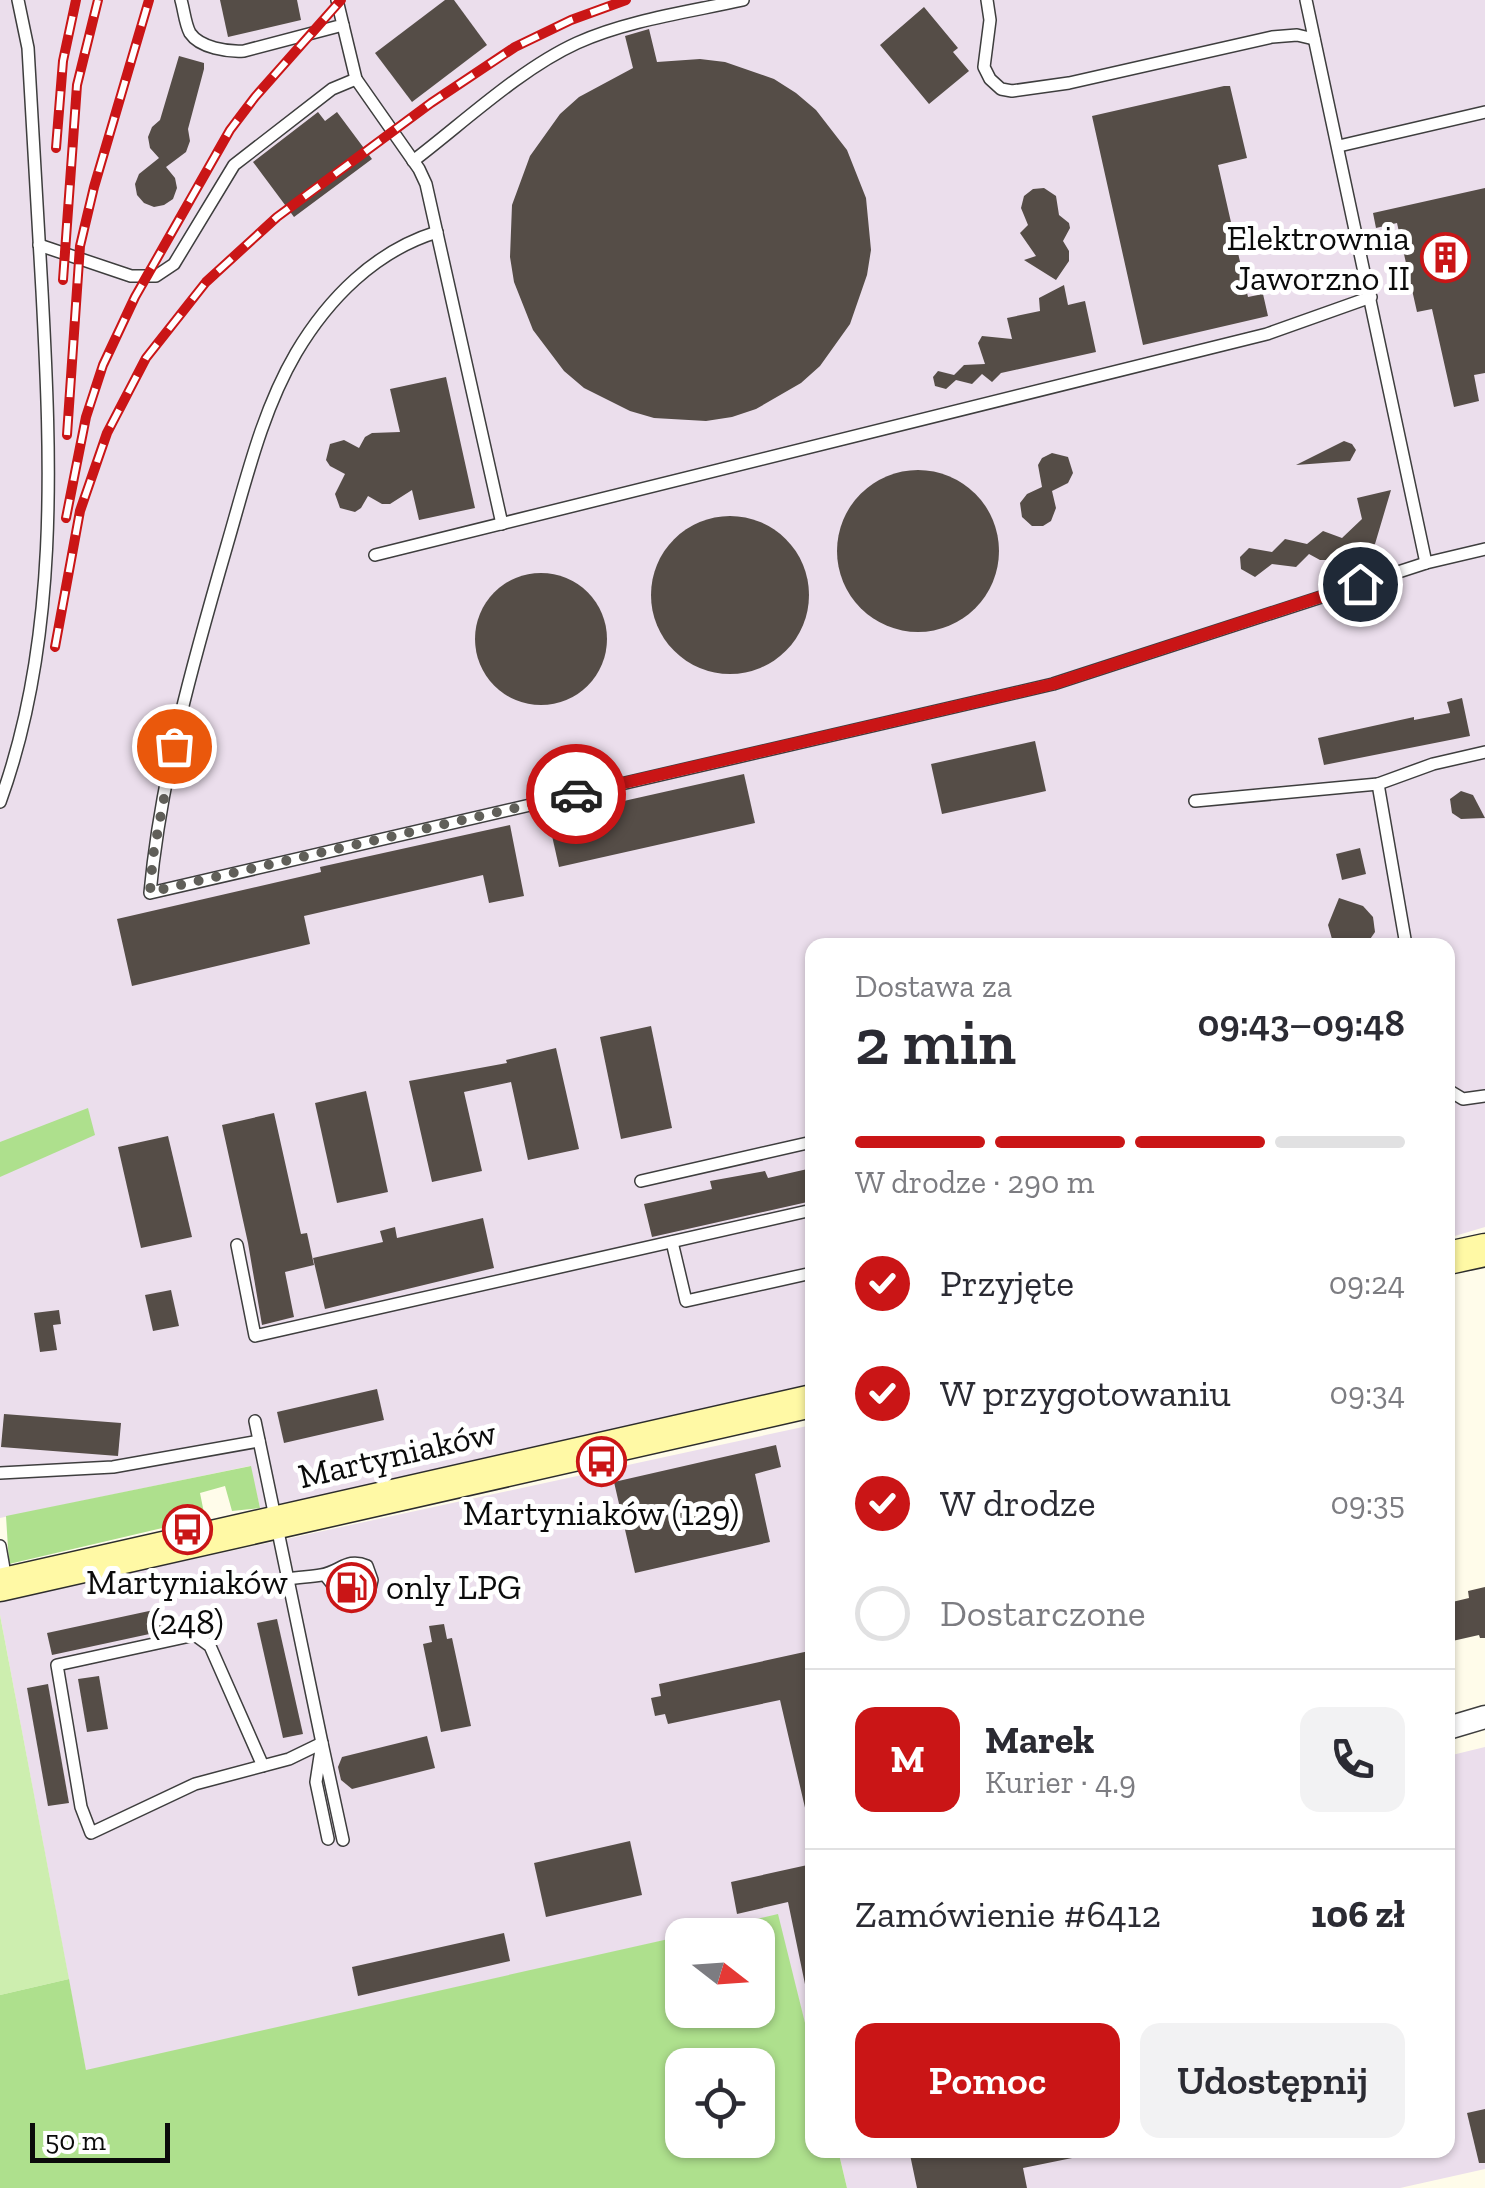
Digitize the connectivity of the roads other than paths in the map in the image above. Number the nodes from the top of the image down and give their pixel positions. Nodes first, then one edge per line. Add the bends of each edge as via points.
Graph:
1 (18, 0) edge
2 (182, 0) edge
3 (338, 0) edge
4 (743, 0) edge
5 (987, 0) edge
6 (1306, 0) edge
7 (343, 25) junction
8 (1314, 38) junction
9 (356, 80) junction
10 (1485, 112) edge
11 (1339, 146) junction
12 (413, 161) junction
13 (436, 232) junction
14 (39, 245) junction
15 (1371, 297) junction
16 (502, 524) junction
17 (1485, 549) edge
18 (375, 555) dead end
19 (1426, 563) junction
20 (1485, 752) edge
21 (1378, 784) junction
22 (1195, 801) dead end
23 (0, 802) edge
24 (1405, 938) edge
25 (1455, 1094) edge
26 (1485, 1096) edge
27 (805, 1144) edge
28 (641, 1181) dead end
29 (805, 1212) edge
30 (672, 1242) junction
31 (237, 1245) dead end
32 (1485, 1250) edge
33 (1455, 1256) edge
34 (805, 1275) edge
35 (805, 1404) edge
36 (255, 1421) dead end
37 (260, 1442) junction
38 (0, 1473) edge
39 (276, 1523) junction
40 (0, 1546) edge
41 (326, 1575) dead end
42 (288, 1579) junction
43 (4, 1585) edge
44 (1485, 1716) edge
45 (1455, 1726) edge
46 (322, 1743) junction
47 (263, 1766) junction
48 (328, 1838) dead end
49 (343, 1840) dead end

1 - 14 lane via 28,48
2 - 7 lane via 191,34 228,52
3 - 7 lane
4 - 12 lane via 578,43
5 - 8 lane via 984,67 1001,89 1012,92 1272,37
6 - 8 lane
7 - 9 lane
8 - 11 lane
9 - 12 lane
9 - 14 lane via 332,88 234,165 164,272 132,276
10 - 11 lane
11 - 15 lane
12 - 13 lane via 426,184
13 - 16 lane
13 - 19 lane via 350,282 296,352 272,400 182,710 150,892 1053,684
14 - 23 lane via 49,434 42,584 25,720
15 - 16 lane via 1268,334
15 - 19 lane
16 - 18 lane
17 - 19 lane
20 - 21 lane
21 - 22 lane
21 - 24 lane
25 - 26 lane
27 - 28 lane
29 - 30 lane
30 - 31 lane via 256,1336
30 - 34 lane via 686,1301
32 - 33 main road
35 - 39 main road, Martyniaków
36 - 37 lane
37 - 38 lane via 114,1467
37 - 39 lane
39 - 42 lane
39 - 43 main road, Martyniaków
40 - 43 lane
41 - 42 lane
42 - 46 lane
44 - 45 street
46 - 47 lane
46 - 48 lane via 316,1782
46 - 49 lane
47 - 47 lane via 210,1646 195,1636 57,1666 91,1834 194,1784

